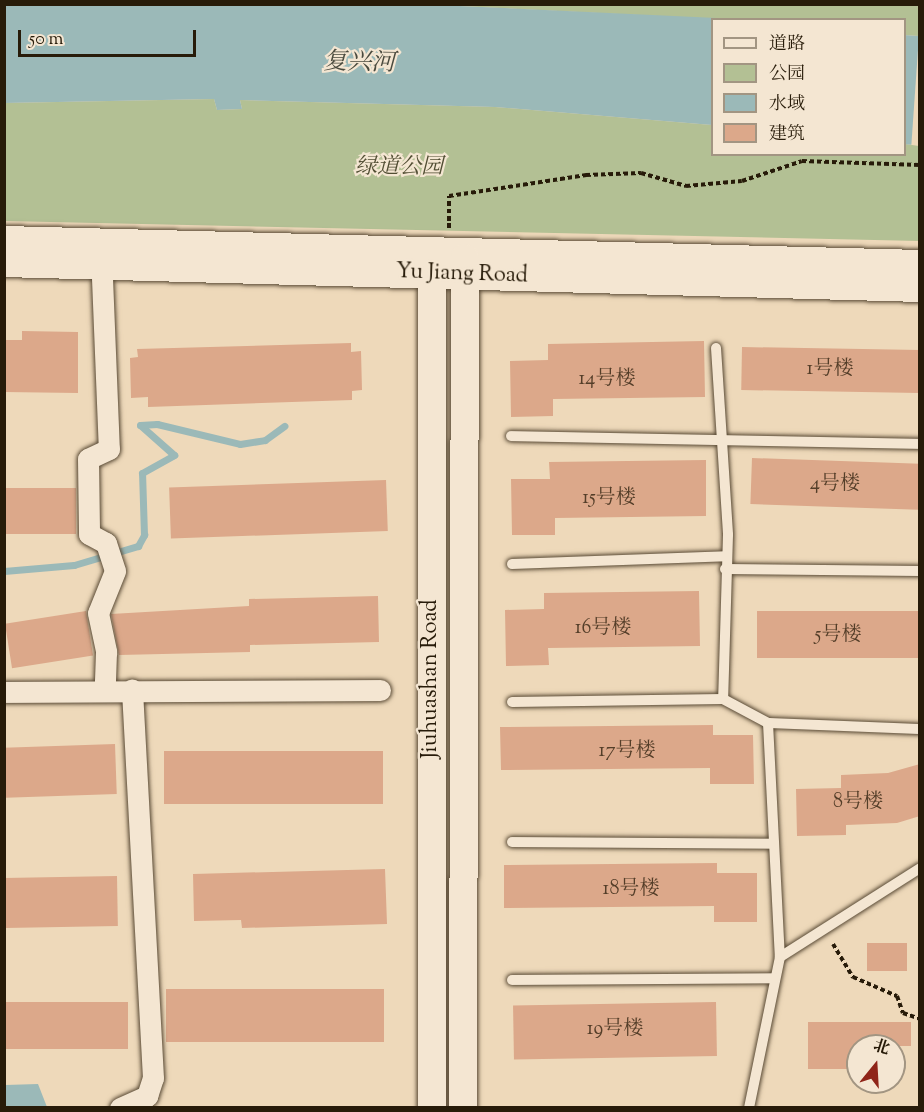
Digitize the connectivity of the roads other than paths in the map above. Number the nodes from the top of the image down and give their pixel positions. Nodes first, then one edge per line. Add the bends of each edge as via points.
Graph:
1 (4, 240) edge
2 (101, 254) junction
3 (449, 261) junction
4 (4, 263) edge
5 (920, 264) edge
6 (920, 288) edge
7 (716, 348) dead end
8 (511, 436) dead end
9 (721, 439) junction
10 (920, 444) edge
11 (726, 556) junction
12 (512, 564) dead end
13 (725, 569) junction
14 (920, 571) edge
15 (105, 690) junction
16 (132, 690) junction
17 (380, 690) dead end
18 (4, 692) edge
19 (723, 699) junction
20 (513, 702) dead end
21 (768, 723) junction
22 (920, 729) edge
23 (512, 842) dead end
24 (774, 844) junction
25 (920, 868) edge
26 (780, 957) junction
27 (775, 978) junction
28 (512, 980) dead end
29 (120, 1107) edge
30 (432, 1107) edge
31 (463, 1107) edge
32 (749, 1107) edge

1 - 2 street, Yu Jiang Road
2 - 3 street, Yu Jiang Road
2 - 4 street, Yu Jiang Road
2 - 15 street via 109,449 88,459 89,534 113,561 98,613 106,652
3 - 5 street, Yu Jiang Road
3 - 6 street, Yu Jiang Road
3 - 30 street, Jiuhuashan Road
3 - 31 street, Jiuhuashan Road
7 - 9 lane
8 - 9 lane
9 - 10 lane
9 - 11 lane
11 - 12 lane
11 - 13 lane
13 - 14 lane
13 - 19 lane
15 - 16 street
15 - 18 street
16 - 17 street
16 - 29 street via 153,1078 147,1096
19 - 20 lane
19 - 21 lane
21 - 22 lane
21 - 24 lane
23 - 24 lane
24 - 26 lane
25 - 26 lane
26 - 27 lane
27 - 28 lane
27 - 32 lane

